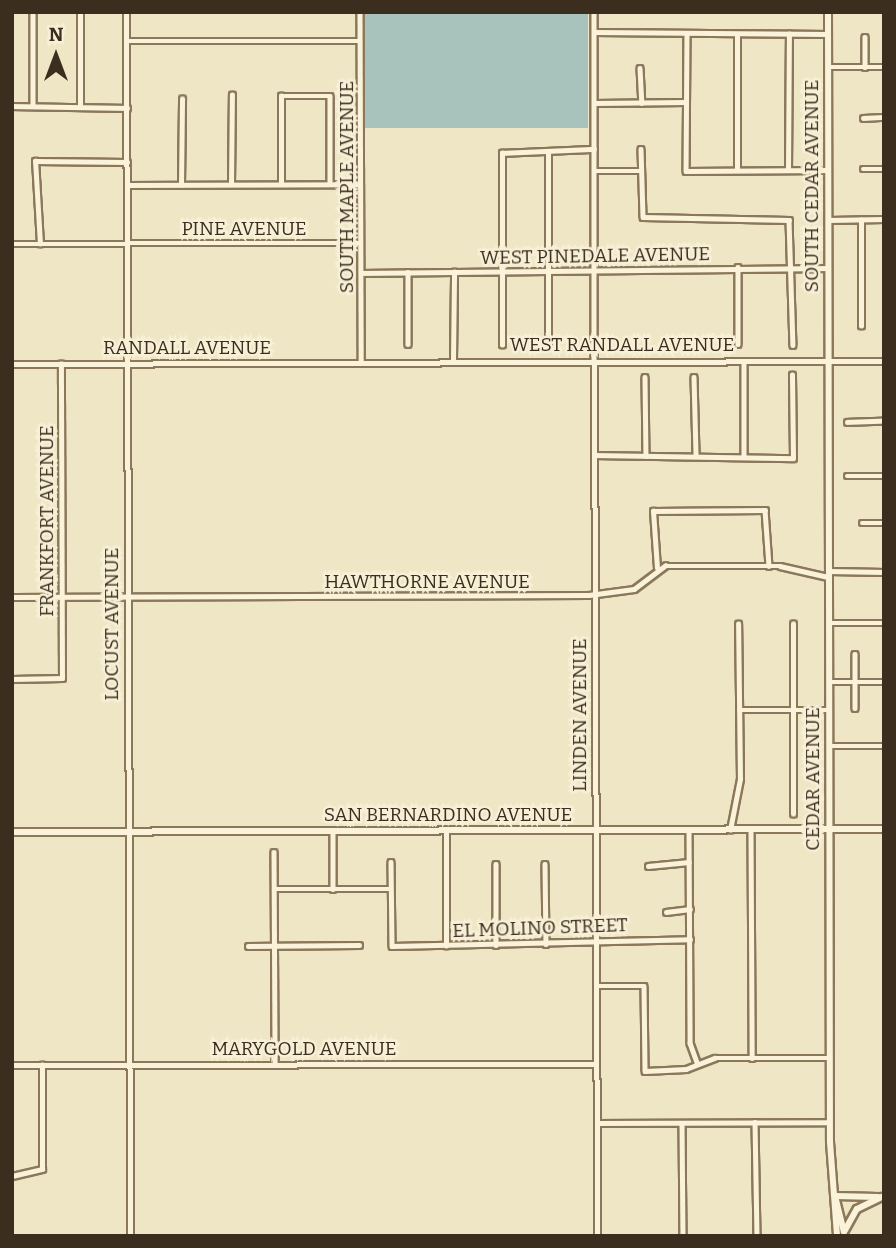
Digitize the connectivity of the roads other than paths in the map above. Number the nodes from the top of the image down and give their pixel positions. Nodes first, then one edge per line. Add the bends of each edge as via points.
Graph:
1 (33, 12) edge
2 (80, 12) edge
3 (126, 12) edge
4 (360, 12) edge
5 (594, 12) edge
6 (828, 12) edge
7 (594, 32) junction
8 (687, 33) junction
9 (789, 34) junction
10 (828, 34) junction
11 (737, 35) junction
12 (865, 37) dead end
13 (127, 41) junction
14 (360, 41) junction
15 (828, 67) junction
16 (865, 67) junction
17 (884, 67) edge
18 (640, 68) dead end
19 (232, 95) dead end
20 (182, 99) dead end
21 (686, 102) junction
22 (595, 103) junction
23 (642, 103) junction
24 (12, 106) edge
25 (33, 106) junction
26 (80, 106) junction
27 (127, 108) junction
28 (884, 117) edge
29 (863, 118) dead end
30 (594, 149) junction
31 (641, 149) dead end
32 (548, 154) junction
33 (128, 162) junction
34 (863, 169) dead end
35 (884, 169) edge
36 (737, 170) junction
37 (788, 170) junction
38 (828, 170) junction
39 (594, 171) junction
40 (640, 171) junction
41 (231, 184) junction
42 (281, 184) junction
43 (330, 184) junction
44 (360, 184) junction
45 (127, 185) junction
46 (181, 185) junction
47 (884, 219) edge
48 (828, 220) junction
49 (861, 220) junction
50 (127, 243) junction
51 (360, 243) junction
52 (12, 244) edge
53 (40, 244) junction
54 (738, 267) junction
55 (789, 267) junction
56 (828, 268) junction
57 (500, 271) junction
58 (595, 271) junction
59 (362, 272) junction
60 (408, 272) junction
61 (454, 272) junction
62 (547, 272) junction
63 (861, 326) dead end
64 (408, 344) dead end
65 (738, 344) dead end
66 (502, 345) dead end
67 (548, 345) dead end
68 (793, 345) dead end
69 (453, 360) junction
70 (594, 361) junction
71 (744, 361) junction
72 (828, 361) junction
73 (884, 361) edge
74 (361, 362) junction
75 (12, 364) edge
76 (61, 364) junction
77 (127, 364) junction
78 (792, 375) dead end
79 (645, 377) dead end
80 (694, 377) dead end
81 (884, 421) edge
82 (847, 422) dead end
83 (595, 455) junction
84 (646, 456) junction
85 (696, 456) junction
86 (744, 457) junction
87 (847, 476) dead end
88 (884, 476) edge
89 (862, 523) dead end
90 (884, 523) edge
91 (769, 566) junction
92 (657, 568) junction
93 (884, 572) edge
94 (828, 574) junction
95 (595, 593) junction
96 (12, 597) edge
97 (61, 597) junction
98 (128, 597) junction
99 (884, 622) edge
100 (738, 624) dead end
101 (793, 624) dead end
102 (828, 624) junction
103 (855, 654) dead end
104 (12, 679) edge
105 (828, 682) junction
106 (855, 682) junction
107 (884, 682) edge
108 (855, 708) dead end
109 (739, 710) junction
110 (792, 710) junction
111 (829, 710) junction
112 (828, 746) junction
113 (884, 746) edge
114 (793, 814) dead end
115 (446, 830) junction
116 (595, 830) junction
117 (689, 830) junction
118 (730, 830) junction
119 (751, 830) junction
120 (829, 830) junction
121 (884, 830) edge
122 (333, 831) junction
123 (12, 832) edge
124 (129, 832) junction
125 (274, 852) dead end
126 (391, 862) dead end
127 (689, 862) junction
128 (496, 864) dead end
129 (545, 864) dead end
130 (648, 866) dead end
131 (274, 889) junction
132 (333, 889) junction
133 (391, 889) junction
134 (690, 909) junction
135 (666, 912) dead end
136 (690, 939) junction
137 (596, 942) junction
138 (546, 944) junction
139 (359, 945) dead end
140 (496, 945) junction
141 (248, 946) dead end
142 (275, 946) junction
143 (446, 946) junction
144 (596, 986) junction
145 (752, 1058) junction
146 (830, 1058) junction
147 (697, 1062) junction
148 (596, 1064) junction
149 (12, 1065) edge
150 (42, 1065) junction
151 (129, 1065) junction
152 (275, 1065) junction
153 (755, 1122) junction
154 (830, 1122) junction
155 (597, 1123) junction
156 (682, 1123) junction
157 (12, 1176) edge
158 (835, 1196) junction
159 (883, 1197) edge
160 (845, 1234) edge
161 (130, 1236) edge
162 (597, 1236) edge
163 (683, 1236) edge
164 (757, 1236) edge
165 (837, 1236) edge

1 - 25 street
2 - 26 street
3 - 13 street, LOCUST AVENUE
4 - 14 street, SOUTH MAPLE AVENUE
5 - 7 street
6 - 10 main road, SOUTH CEDAR AVENUE
7 - 8 street
7 - 22 street
8 - 11 street
8 - 21 street
9 - 10 street
9 - 11 street
9 - 37 street
10 - 15 main road, SOUTH CEDAR AVENUE
11 - 36 street
12 - 16 street
13 - 14 street
13 - 27 street, LOCUST AVENUE
14 - 44 street, SOUTH MAPLE AVENUE
15 - 16 street
15 - 38 main road, SOUTH CEDAR AVENUE
16 - 17 street
18 - 23 street
19 - 41 street
20 - 46 street
21 - 23 street
21 - 36 street via 686,171
22 - 23 street
22 - 30 street
24 - 25 street
25 - 26 street
26 - 27 street
27 - 33 street, LOCUST AVENUE
28 - 29 street
30 - 32 street
30 - 39 street
31 - 40 street
32 - 57 street via 502,153
32 - 62 street
33 - 45 street, LOCUST AVENUE
33 - 53 street via 35,161
34 - 35 street
36 - 37 street
37 - 38 street
38 - 48 main road, SOUTH CEDAR AVENUE
39 - 40 street
39 - 58 street
40 - 55 street via 643,217 789,220
41 - 42 street
41 - 46 street
42 - 43 street
42 - 43 street via 281,96 330,96
43 - 44 street
44 - 51 street, SOUTH MAPLE AVENUE
45 - 46 street
45 - 50 street, LOCUST AVENUE
47 - 49 street
48 - 49 street
48 - 56 main road, SOUTH CEDAR AVENUE
49 - 63 street
50 - 51 street, PINE AVENUE
50 - 53 street, PINE AVENUE
50 - 77 street, LOCUST AVENUE
51 - 59 street, SOUTH MAPLE AVENUE
52 - 53 street, PINE AVENUE
54 - 55 street, WEST PINEDALE AVENUE
54 - 58 street, WEST PINEDALE AVENUE
54 - 65 street
55 - 56 street, WEST PINEDALE AVENUE
55 - 68 street
56 - 72 main road, SOUTH CEDAR AVENUE
57 - 61 street, WEST PINEDALE AVENUE
57 - 62 street, WEST PINEDALE AVENUE
57 - 66 street
58 - 62 street, WEST PINEDALE AVENUE
58 - 70 street
59 - 60 street, WEST PINEDALE AVENUE
59 - 74 street, SOUTH MAPLE AVENUE
60 - 61 street, WEST PINEDALE AVENUE
60 - 64 street
61 - 69 street
62 - 67 street
69 - 70 street, WEST RANDALL AVENUE
69 - 74 street, WEST RANDALL AVENUE
70 - 71 street, WEST RANDALL AVENUE
70 - 83 street, LINDEN AVENUE
71 - 72 street, WEST RANDALL AVENUE
71 - 86 street
72 - 73 street, WEST RANDALL AVENUE
72 - 94 main road, CEDAR AVENUE
74 - 77 street, RANDALL AVENUE
75 - 76 street, RANDALL AVENUE
76 - 77 street, RANDALL AVENUE
76 - 97 street, FRANKFORT AVENUE
77 - 98 street, LOCUST AVENUE
78 - 86 street via 793,458
79 - 84 street
80 - 85 street
81 - 82 street
83 - 84 street
83 - 95 street, LINDEN AVENUE
84 - 85 street
85 - 86 street
87 - 88 street
89 - 90 street
91 - 92 street
91 - 92 street via 765,510 653,511
91 - 94 street
92 - 95 street, HAWTHORNE AVENUE via 634,589
93 - 94 street
94 - 102 main road, CEDAR AVENUE
95 - 98 street, HAWTHORNE AVENUE
95 - 116 street, LINDEN AVENUE
96 - 97 street, HAWTHORNE AVENUE
97 - 98 street, HAWTHORNE AVENUE
97 - 104 street, FRANKFORT AVENUE via 62,678
98 - 124 street, LOCUST AVENUE
99 - 102 street
100 - 109 street
101 - 110 street
102 - 105 main road, CEDAR AVENUE
103 - 106 street
105 - 106 street
105 - 111 main road, CEDAR AVENUE
106 - 107 street
106 - 108 street
109 - 110 street
109 - 118 street via 740,779
110 - 111 street
110 - 114 street
111 - 112 main road, CEDAR AVENUE
112 - 113 street
112 - 120 main road, CEDAR AVENUE
115 - 116 main road, SAN BERNARDINO AVENUE
115 - 122 main road, SAN BERNARDINO AVENUE
115 - 143 street
116 - 117 main road, SAN BERNARDINO AVENUE
116 - 137 street, LINDEN AVENUE
117 - 118 main road, SAN BERNARDINO AVENUE
117 - 127 street
118 - 119 main road, SAN BERNARDINO AVENUE
119 - 120 main road, SAN BERNARDINO AVENUE
119 - 145 street
120 - 121 main road, SAN BERNARDINO AVENUE
120 - 146 main road, CEDAR AVENUE
122 - 124 main road, SAN BERNARDINO AVENUE
122 - 132 street
123 - 124 main road, SAN BERNARDINO AVENUE
124 - 151 street, LOCUST AVENUE
125 - 131 street
126 - 133 street
127 - 130 street
127 - 134 street
128 - 140 street
129 - 138 street
131 - 132 street
131 - 142 street
132 - 133 street
133 - 143 street, EL MOLINO STREET via 392,946
134 - 135 street
134 - 136 street
136 - 137 street, EL MOLINO STREET
136 - 147 street via 690,1043
137 - 138 street, EL MOLINO STREET
137 - 144 street, LINDEN AVENUE
138 - 140 street, EL MOLINO STREET
139 - 142 street
140 - 143 street, EL MOLINO STREET
141 - 142 street
142 - 152 street
144 - 147 street via 644,986 645,1071 679,1070
144 - 148 street, LINDEN AVENUE
145 - 146 street
145 - 147 street
146 - 154 main road, CEDAR AVENUE
148 - 152 street, MARYGOLD AVENUE
148 - 155 street, LINDEN AVENUE
149 - 150 street, MARYGOLD AVENUE
150 - 151 street, MARYGOLD AVENUE
150 - 157 street via 40,1173
151 - 152 street, MARYGOLD AVENUE
151 - 161 street, LOCUST AVENUE
153 - 154 street
153 - 156 street
153 - 164 street
154 - 158 main road, CEDAR AVENUE
155 - 156 street
155 - 162 street, LINDEN AVENUE
156 - 163 street
158 - 159 main road
158 - 160 main road, CEDAR AVENUE
158 - 165 main road, CEDAR AVENUE
159 - 160 main road via 857,1209

